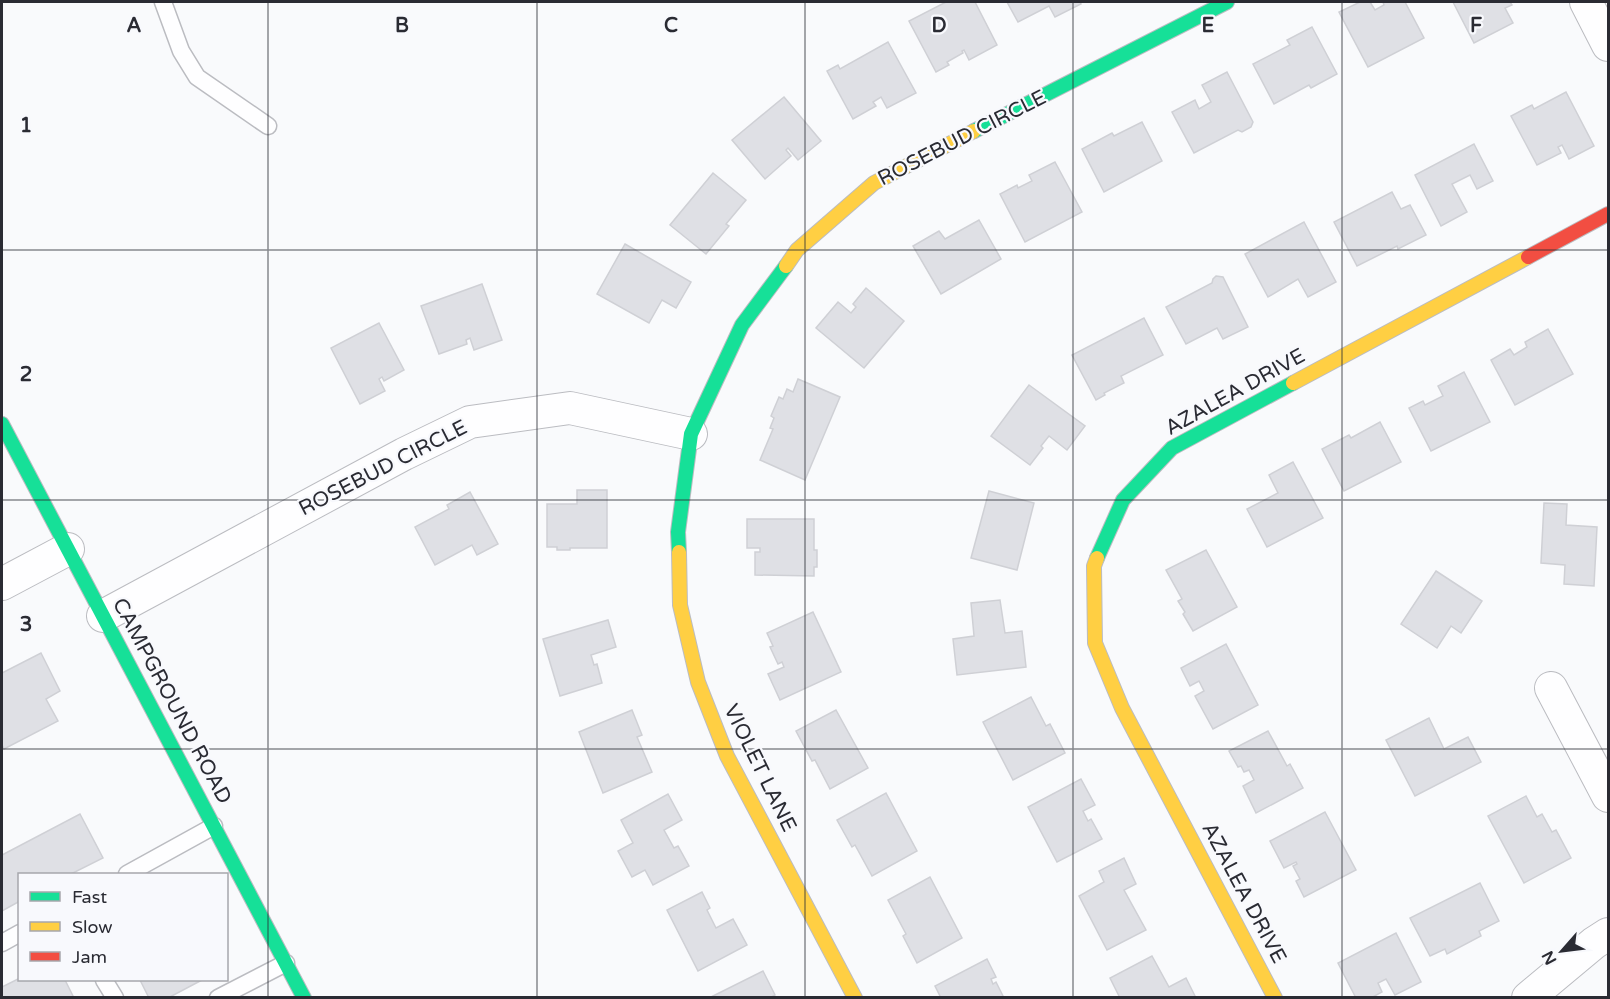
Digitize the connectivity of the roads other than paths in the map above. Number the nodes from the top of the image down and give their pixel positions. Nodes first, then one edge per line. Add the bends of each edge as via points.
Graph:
1 (163, 2) edge
2 (1227, 2) edge
3 (1586, 2) edge
4 (1608, 45) edge
5 (268, 126) dead end
6 (1608, 214) edge
7 (2, 424) edge
8 (691, 434) junction
9 (68, 549) junction
10 (2, 584) edge
11 (103, 616) junction
12 (1551, 688) dead end
13 (1608, 796) edge
14 (214, 826) junction
15 (129, 873) edge
16 (18, 934) edge
17 (1608, 934) edge
18 (2, 943) edge
19 (286, 963) junction
20 (105, 981) edge
21 (115, 998) edge
22 (218, 998) edge
23 (304, 998) edge
24 (855, 998) edge
25 (1275, 998) edge
26 (1528, 998) edge

1 - 5 lane via 181,51 196,77
2 - 8 street, ROSEBUD CIRCLE via 874,183 797,250 742,325
3 - 4 street
6 - 25 street, AZALEA DRIVE via 1172,448 1122,500 1094,566 1095,642 1122,708
7 - 9 street, CAMPGROUND ROAD
8 - 11 street, ROSEBUD CIRCLE via 570,408 470,422
8 - 24 street, VIOLET LANE via 678,552 680,604 698,682 727,756
9 - 10 street
9 - 11 street, CAMPGROUND ROAD
11 - 14 street, CAMPGROUND ROAD
12 - 13 street
14 - 15 lane
14 - 19 street, CAMPGROUND ROAD
16 - 18 lane
17 - 26 street
19 - 22 lane
19 - 23 street, CAMPGROUND ROAD
20 - 21 lane

